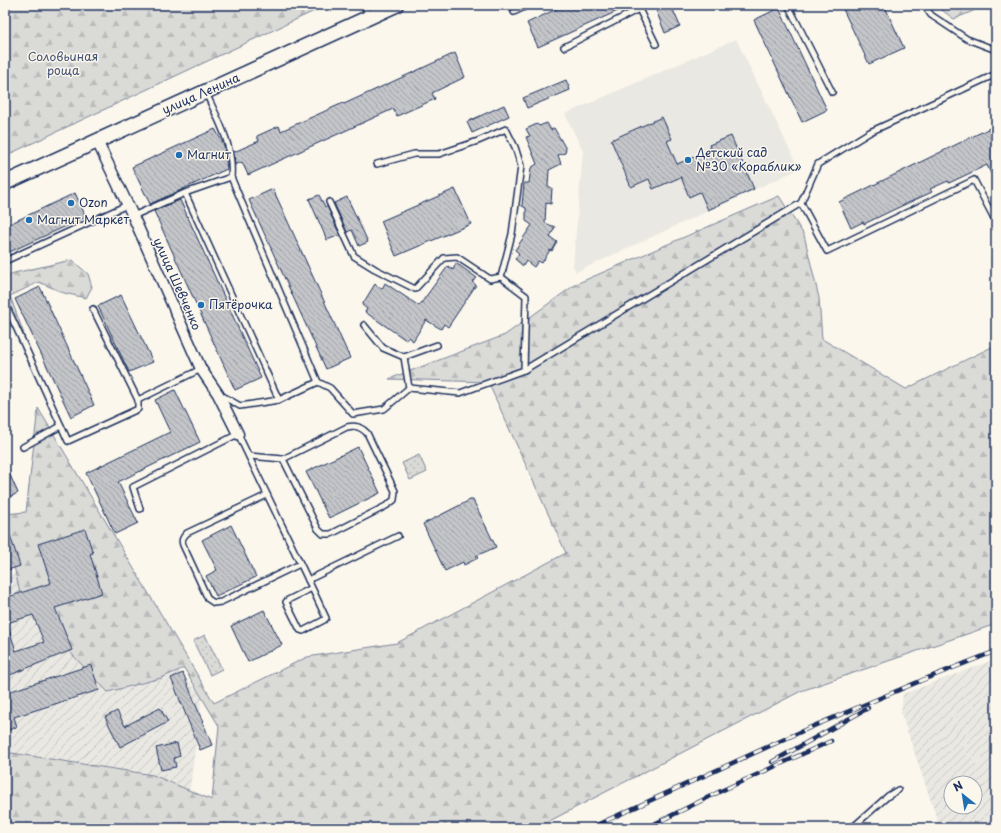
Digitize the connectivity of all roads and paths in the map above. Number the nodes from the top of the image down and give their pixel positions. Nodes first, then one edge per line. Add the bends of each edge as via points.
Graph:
1 (396, 5) edge
2 (529, 5) edge
3 (788, 5) edge
4 (924, 5) edge
5 (638, 7) edge
6 (367, 11) edge
7 (514, 12) dead end
8 (656, 44) dead end
9 (564, 47) dead end
10 (996, 50) edge
11 (996, 74) edge
12 (206, 92) junction
13 (832, 92) dead end
14 (97, 141) junction
15 (377, 164) dead end
16 (231, 177) junction
17 (5, 183) edge
18 (185, 193) junction
19 (329, 202) dead end
20 (801, 203) junction
21 (127, 205) junction
22 (133, 216) junction
23 (996, 222) edge
24 (5, 261) edge
25 (501, 277) junction
26 (5, 303) edge
27 (93, 310) dead end
28 (364, 325) dead end
29 (437, 345) dead end
30 (404, 358) junction
31 (200, 369) junction
32 (524, 370) junction
33 (318, 382) junction
34 (408, 388) junction
35 (218, 394) junction
36 (138, 400) junction
37 (279, 400) junction
38 (61, 426) junction
39 (238, 434) junction
40 (23, 447) dead end
41 (248, 456) junction
42 (283, 458) junction
43 (267, 495) junction
44 (140, 508) dead end
45 (398, 536) dead end
46 (300, 564) junction
47 (308, 580) junction
48 (312, 588) junction
49 (898, 790) dead end
50 (854, 828) edge

1 - 6 main road, улица Ленина
2 - 7 lane
3 - 13 lane
4 - 10 lane via 931,16 967,39
5 - 8 lane
5 - 9 lane
6 - 12 main road, улица Ленина
11 - 20 lane via 870,132 818,164
12 - 14 main road, улица Ленина
12 - 16 lane via 224,133 232,165
14 - 17 main road, улица Ленина
14 - 21 street, улица Шевченко
15 - 25 lane via 414,154 439,154 506,129 521,166 512,234
16 - 18 lane
16 - 33 lane
18 - 22 lane
18 - 37 lane
19 - 25 lane via 354,256 415,289 444,258 457,257 490,279
20 - 23 lane via 827,251 974,180
20 - 32 lane
21 - 22 street, улица Шевченко
21 - 24 lane
22 - 31 street, улица Шевченко
25 - 32 lane via 526,296
26 - 38 lane
27 - 36 lane
28 - 30 lane via 383,348
29 - 30 lane
30 - 34 lane
31 - 35 street, улица Шевченко
31 - 36 lane
32 - 34 lane via 460,393
33 - 34 lane via 330,388 353,414 384,409
33 - 37 lane
35 - 37 lane via 240,406
35 - 39 street, улица Шевченко
36 - 38 lane via 138,409 68,441
38 - 40 lane
39 - 41 lane
39 - 44 lane via 133,487
41 - 42 lane
41 - 43 lane
42 - 42 lane via 318,529 323,534 331,534 394,500 395,491 367,433 359,427 348,427
43 - 46 lane
43 - 46 lane via 184,536 182,542 208,599 214,603 221,602
45 - 47 lane
46 - 47 lane
47 - 48 lane
48 - 48 lane via 286,602 300,630 303,631 326,618
49 - 50 lane

